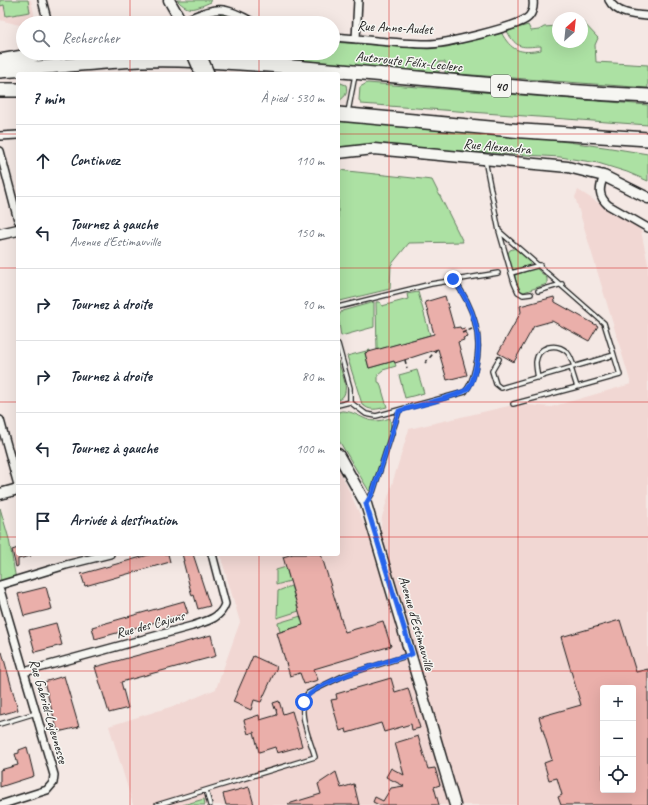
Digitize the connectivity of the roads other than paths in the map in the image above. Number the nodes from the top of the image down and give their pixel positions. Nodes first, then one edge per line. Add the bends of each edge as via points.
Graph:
1 (42, 0) edge
2 (168, 0) edge
3 (358, 0) edge
4 (533, 0) edge
5 (609, 0) edge
6 (46, 16) edge
7 (177, 16) edge
8 (198, 16) edge
9 (243, 16) edge
10 (648, 16) edge
11 (340, 38) edge
12 (356, 39) junction
13 (16, 58) edge
14 (195, 60) edge
15 (203, 60) edge
16 (0, 61) edge
17 (0, 71) edge
18 (355, 71) junction
19 (200, 72) edge
20 (208, 72) edge
21 (0, 90) edge
22 (16, 90) edge
23 (648, 96) edge
24 (343, 115) edge
25 (582, 134) junction
26 (16, 135) edge
27 (0, 136) edge
28 (648, 139) edge
29 (648, 147) edge
30 (0, 151) edge
31 (340, 153) edge
32 (484, 159) junction
33 (604, 176) junction
34 (648, 198) edge
35 (16, 212) edge
36 (648, 228) edge
37 (16, 230) edge
38 (499, 231) junction
39 (0, 234) edge
40 (540, 265) junction
41 (498, 273) dead end
42 (511, 273) junction
43 (453, 279) junction
44 (562, 284) junction
45 (538, 291) dead end
46 (531, 294) dead end
47 (340, 306) edge
48 (340, 351) edge
49 (614, 355) junction
50 (499, 359) dead end
51 (573, 367) junction
52 (538, 378) junction
53 (576, 387) junction
54 (350, 402) junction
55 (340, 404) edge
56 (513, 404) dead end
57 (399, 411) junction
58 (0, 420) edge
59 (340, 458) edge
60 (16, 477) edge
61 (16, 490) edge
62 (0, 494) edge
63 (366, 504) junction
64 (102, 556) edge
65 (213, 556) edge
66 (0, 585) edge
67 (0, 590) edge
68 (412, 654) junction
69 (24, 672) junction
70 (37, 713) junction
71 (0, 724) edge
72 (206, 790) junction
73 (0, 805) edge
74 (157, 805) edge
75 (210, 805) edge
76 (455, 805) edge

1 - 6 street
2 - 7 main road
3 - 12 street
4 - 12 street, Rue Anne-Audet via 532,12 516,24 452,41 429,44
5 - 10 street via 614,8 623,12
8 - 9 street via 215,9 236,12
11 - 12 street, Rue Anne-Audet
13 - 16 highway
14 - 19 main road, bridge
15 - 20 main road, bridge
17 - 18 highway, Autoroute Félix-Leclerc / 40 via 105,62 178,60
18 - 23 highway, Autoroute Félix-Leclerc / 40 via 567,93
18 - 24 lane
21 - 22 highway
24 - 25 highway
25 - 28 highway
25 - 29 highway
26 - 27 street
30 - 35 street
31 - 32 main road, Rue Alexandra via 374,149
32 - 33 main road, Rue Alexandra via 568,167
32 - 38 lane
33 - 34 main road, Rue Alexandra
33 - 36 street via 600,194 608,206
37 - 39 main road
38 - 40 lane
38 - 42 lane
40 - 42 lane
40 - 44 lane
41 - 43 lane
42 - 46 lane via 518,292 523,295
43 - 47 lane
43 - 57 lane via 465,295 479,335 478,356 470,387 465,392
44 - 45 lane
44 - 49 lane via 604,323
48 - 54 lane via 350,388
49 - 51 lane
49 - 53 lane via 620,375
50 - 52 lane via 492,371 496,384 501,388
51 - 52 lane
51 - 52 lane via 569,354 561,348 543,348 536,363
51 - 53 lane
53 - 56 lane
54 - 55 lane
54 - 57 lane via 371,416
57 - 63 lane via 373,492
58 - 60 street
59 - 63 main road, Avenue d'Estimauville
61 - 62 main road
63 - 68 main road, Avenue d'Estimauville
64 - 66 street
65 - 69 street, Rue des Cajuns via 225,604 218,616 192,626
67 - 69 street, Rue Gabriel-Lajeunesse
68 - 72 lane via 345,675 308,693 302,713 315,757
68 - 76 main road, Avenue d'Estimauville
69 - 70 street, Rue Gabriel-Lajeunesse
70 - 71 lane
70 - 73 street, Rue Gabriel-Lajeunesse via 54,775 53,783 47,790
72 - 74 lane
72 - 75 lane

